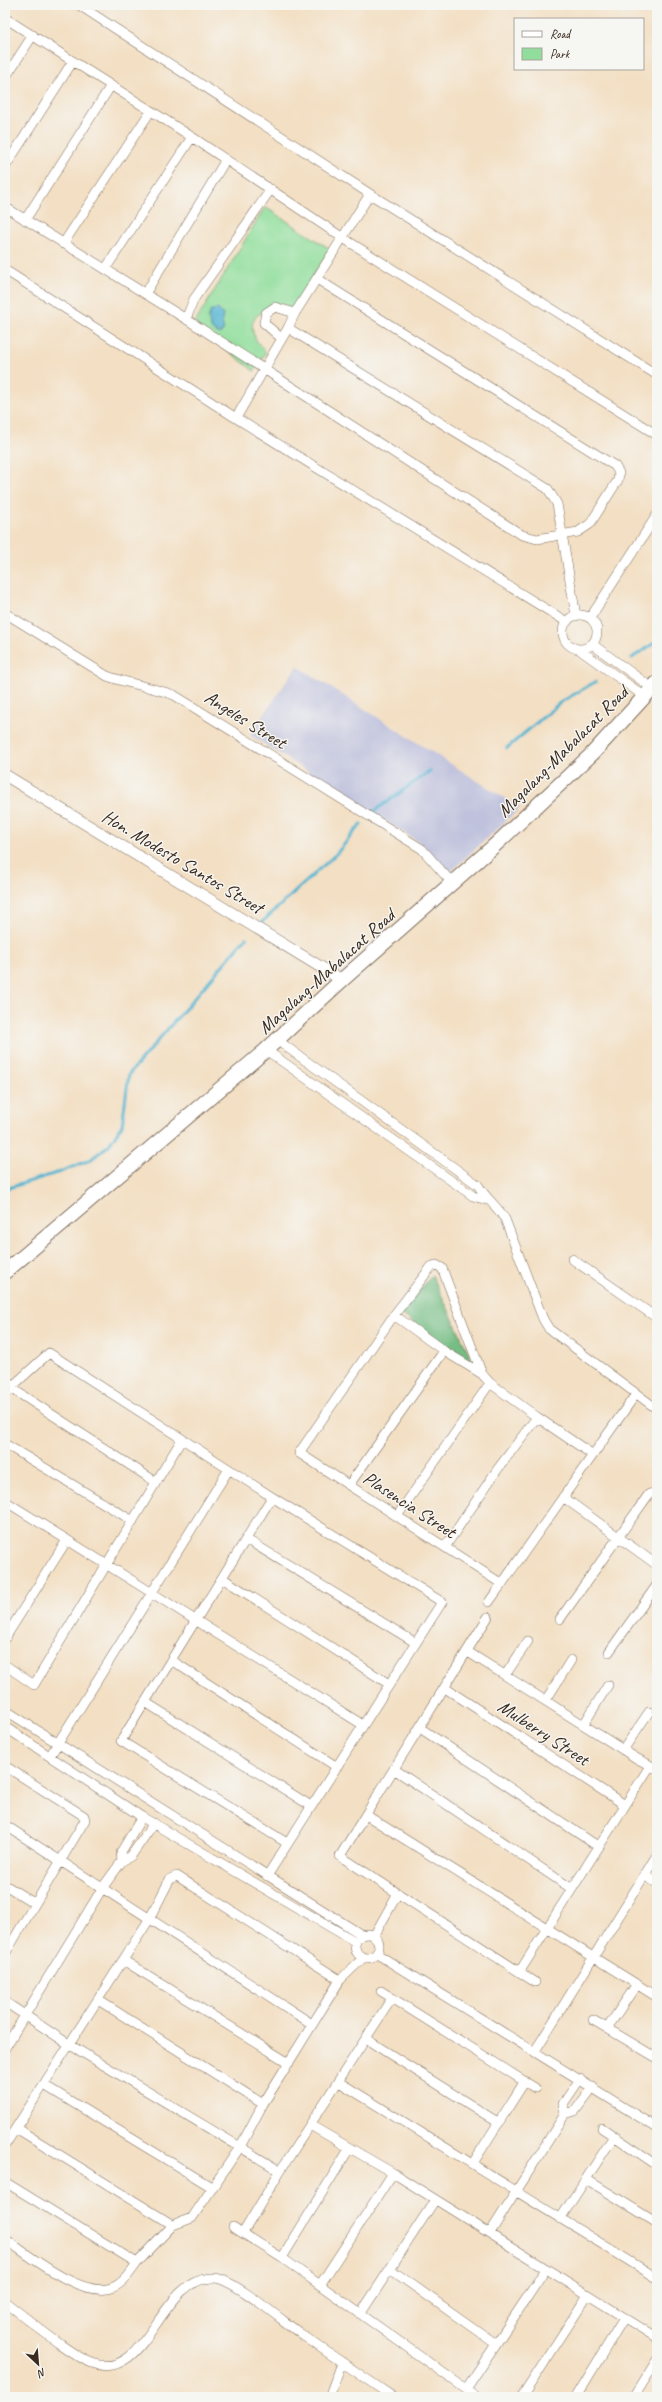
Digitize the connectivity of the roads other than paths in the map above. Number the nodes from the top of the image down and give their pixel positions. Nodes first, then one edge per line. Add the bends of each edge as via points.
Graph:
1 (79, 5) edge
2 (5, 18) edge
3 (33, 35) junction
4 (73, 61) junction
5 (5, 78) edge
6 (110, 87) junction
7 (150, 112) junction
8 (192, 137) junction
9 (225, 161) junction
10 (5, 167) edge
11 (271, 190) junction
12 (370, 194) junction
13 (5, 207) edge
14 (25, 220) junction
15 (343, 238) junction
16 (63, 244) junction
17 (106, 268) junction
18 (5, 270) edge
19 (317, 279) junction
20 (145, 294) junction
21 (295, 312) junction
22 (186, 319) junction
23 (288, 328) junction
24 (281, 338) junction
25 (264, 370) junction
26 (657, 375) edge
27 (236, 418) junction
28 (657, 434) edge
29 (657, 515) edge
30 (562, 534) junction
31 (5, 613) edge
32 (576, 616) junction
33 (590, 618) junction
34 (567, 622) junction
35 (592, 644) junction
36 (580, 650) junction
37 (646, 687) edge
38 (5, 776) edge
39 (452, 883) junction
40 (342, 980) junction
41 (277, 1040) junction
42 (266, 1050) junction
43 (293, 1053) junction
44 (285, 1063) junction
45 (487, 1200) junction
46 (572, 1259) dead end
47 (5, 1272) edge
48 (394, 1315) junction
49 (657, 1318) edge
50 (444, 1351) junction
51 (482, 1374) junction
52 (490, 1383) junction
53 (8, 1390) edge
54 (636, 1394) junction
55 (657, 1409) edge
56 (537, 1417) junction
57 (182, 1439) junction
58 (5, 1444) edge
59 (593, 1455) junction
60 (229, 1469) junction
61 (156, 1482) junction
62 (349, 1485) junction
63 (657, 1492) edge
64 (272, 1497) junction
65 (563, 1497) junction
66 (5, 1501) edge
67 (397, 1516) junction
68 (133, 1521) junction
69 (619, 1537) junction
70 (246, 1539) junction
71 (66, 1540) junction
72 (445, 1547) junction
73 (106, 1564) junction
74 (657, 1565) edge
75 (222, 1578) junction
76 (502, 1584) junction
77 (657, 1585) edge
78 (152, 1592) junction
79 (489, 1602) dead end
80 (488, 1617) dead end
81 (196, 1619) junction
82 (560, 1619) dead end
83 (5, 1638) edge
84 (528, 1642) dead end
85 (416, 1643) junction
86 (468, 1652) junction
87 (609, 1652) dead end
88 (171, 1660) junction
89 (571, 1660) dead end
90 (5, 1665) edge
91 (506, 1674) junction
92 (389, 1684) junction
93 (608, 1685) dead end
94 (444, 1688) junction
95 (546, 1700) junction
96 (145, 1702) junction
97 (5, 1710) edge
98 (649, 1712) dead end
99 (584, 1724) junction
100 (363, 1725) junction
101 (5, 1727) edge
102 (420, 1728) junction
103 (58, 1743) junction
104 (624, 1750) junction
105 (50, 1756) junction
106 (5, 1766) edge
107 (337, 1767) junction
108 (654, 1768) edge
109 (394, 1769) junction
110 (625, 1805) junction
111 (311, 1806) junction
112 (366, 1815) junction
113 (142, 1817) junction
114 (154, 1823) junction
115 (5, 1826) edge
116 (287, 1843) junction
117 (598, 1847) junction
118 (657, 1855) edge
119 (60, 1860) junction
120 (122, 1861) junction
121 (267, 1876) junction
122 (644, 1876) junction
123 (657, 1883) edge
124 (5, 1885) edge
125 (103, 1887) junction
126 (572, 1889) junction
127 (398, 1893) junction
128 (34, 1903) junction
129 (150, 1918) junction
130 (546, 1929) junction
131 (374, 1936) junction
132 (359, 1938) junction
133 (6, 1948) edge
134 (377, 1954) junction
135 (593, 1956) junction
136 (363, 1958) junction
137 (124, 1960) junction
138 (520, 1971) junction
139 (340, 1980) junction
140 (535, 1982) dead end
141 (638, 1984) junction
142 (381, 1991) dead end
143 (657, 1997) edge
144 (392, 1998) junction
145 (98, 2000) junction
146 (5, 2002) edge
147 (25, 2015) junction
148 (593, 2020) dead end
149 (312, 2024) junction
150 (608, 2027) junction
151 (366, 2039) junction
152 (70, 2045) junction
153 (5, 2048) edge
154 (535, 2051) junction
155 (657, 2058) edge
156 (289, 2063) junction
157 (580, 2079) junction
158 (525, 2081) junction
159 (339, 2082) junction
160 (44, 2085) junction
161 (593, 2087) junction
162 (535, 2088) dead end
163 (263, 2104) junction
164 (565, 2114) junction
165 (499, 2123) junction
166 (310, 2125) junction
167 (16, 2128) junction
168 (602, 2128) dead end
169 (657, 2128) edge
170 (614, 2136) junction
171 (5, 2145) edge
172 (240, 2147) junction
173 (349, 2149) junction
174 (473, 2163) junction
175 (657, 2165) edge
176 (280, 2171) junction
177 (393, 2173) junction
178 (586, 2179) junction
179 (5, 2182) edge
180 (213, 2188) junction
181 (516, 2193) junction
182 (435, 2200) junction
183 (560, 2220) junction
184 (657, 2223) edge
185 (173, 2225) junction
186 (233, 2227) dead end
187 (243, 2233) junction
188 (490, 2233) junction
189 (5, 2239) edge
190 (282, 2258) junction
191 (137, 2264) junction
192 (546, 2268) junction
193 (390, 2269) junction
194 (657, 2278) edge
195 (320, 2285) junction
196 (588, 2295) junction
197 (5, 2302) edge
198 (361, 2313) junction
199 (624, 2318) junction
200 (657, 2338) edge
201 (496, 2344) junction
202 (657, 2360) edge
203 (342, 2362) junction
204 (466, 2389) junction
205 (329, 2397) edge
206 (393, 2397) edge
207 (477, 2397) edge
208 (522, 2397) edge
209 (576, 2397) edge
210 (634, 2397) edge

1 - 12 street
2 - 3 street
3 - 4 street
3 - 5 street
4 - 6 street
4 - 10 street
6 - 7 street
6 - 14 street
7 - 8 street
7 - 16 street
8 - 9 street
8 - 17 street
9 - 11 street
9 - 20 street
11 - 15 street
11 - 22 street via 194,299
12 - 15 street
12 - 26 street
13 - 14 street
14 - 16 street
15 - 19 street
15 - 28 street
16 - 17 street
17 - 20 street
18 - 27 street
19 - 21 street
19 - 30 street via 615,466 618,480 590,524 578,532
20 - 22 street
21 - 23 street
21 - 24 street via 275,307 266,313 264,323
22 - 25 street
23 - 24 street
23 - 30 street via 548,489 557,504
24 - 25 street
25 - 27 street
25 - 30 street via 522,535 537,539
27 - 34 street
29 - 33 street
30 - 32 street
31 - 39 street, Angeles Street via 107,676 174,695 422,849
32 - 33 street
32 - 34 street
33 - 35 street via 597,628 596,640
34 - 36 street via 563,632 566,642
35 - 36 street
35 - 37 street
36 - 37 street
37 - 39 main road, Magalang-Mabalacat Road via 592,754
38 - 40 street, Hon. Modesto Santos Street via 96,828
39 - 40 main road, Magalang-Mabalacat Road
40 - 41 main road, Magalang-Mabalacat Road
41 - 42 main road, Magalang-Mabalacat Road
41 - 43 street
42 - 44 street
42 - 47 main road, Magalang-Mabalacat Road
43 - 44 street
43 - 45 street via 478,1186
44 - 45 street via 473,1196
45 - 54 street via 498,1208 505,1219 549,1329
46 - 49 street
48 - 50 street
48 - 51 street via 432,1267 440,1266
48 - 62 street, Plasencia Street via 299,1453
50 - 51 street
50 - 62 street
51 - 52 street
52 - 56 street
52 - 67 street
53 - 57 street via 49,1353
53 - 61 street
54 - 55 street
54 - 59 street
56 - 59 street
56 - 72 street via 497,1470
57 - 60 street
57 - 61 street
58 - 68 street
59 - 65 street
60 - 64 street
60 - 78 street
61 - 68 street
62 - 67 street, Plasencia Street
63 - 69 street via 649,1494
64 - 70 street
64 - 85 street via 442,1602
65 - 69 street
65 - 76 street
66 - 71 street
67 - 72 street, Plasencia Street
68 - 73 street
69 - 74 street
69 - 82 street
70 - 75 street
70 - 85 street
71 - 73 street
71 - 83 street
72 - 76 street, Plasencia Street
73 - 78 street
73 - 90 street via 34,1685
75 - 81 street
75 - 92 street
76 - 79 street
77 - 87 street
78 - 81 street
78 - 103 street
80 - 86 street
81 - 88 street
81 - 100 street
84 - 91 street
85 - 92 street
86 - 91 street
86 - 94 street
88 - 96 street
88 - 107 street
89 - 95 street
91 - 95 street
92 - 100 street
93 - 99 street
94 - 102 street
94 - 110 street, Mulberry Street
95 - 99 street
96 - 111 street
96 - 116 street via 121,1741
97 - 103 street
98 - 104 street
99 - 104 street
100 - 107 street
101 - 105 street
102 - 109 street
102 - 117 street
103 - 105 street
103 - 121 street
104 - 108 street
105 - 113 street
106 - 119 street via 84,1816 85,1820
107 - 111 street
108 - 110 street
109 - 112 street
109 - 126 street
110 - 117 street
111 - 116 street
112 - 127 street via 340,1856
112 - 130 street
113 - 114 street
113 - 120 street via 121,1852
114 - 120 street via 131,1856
114 - 132 street
115 - 119 street
116 - 121 street
117 - 126 street
118 - 122 street
119 - 125 street
119 - 128 street
120 - 125 street
121 - 132 street
122 - 123 street
122 - 135 street
124 - 128 street
125 - 129 street
125 - 147 street
126 - 130 street
127 - 131 street
127 - 138 street
128 - 133 street
129 - 137 street
129 - 139 street via 170,1879 178,1876
129 - 149 street
130 - 135 street
130 - 138 street
131 - 132 street
131 - 134 street via 379,1946
132 - 136 street via 355,1949
134 - 136 street
134 - 154 street
135 - 141 street
135 - 154 street
136 - 139 street
137 - 145 street
137 - 156 street
138 - 140 street
139 - 149 street
141 - 143 street
141 - 150 street
142 - 144 street
144 - 151 street
144 - 158 street
145 - 152 street
145 - 163 street
146 - 147 street
147 - 152 street
147 - 153 street
148 - 150 street
149 - 156 street
150 - 155 street
151 - 159 street
151 - 165 street
152 - 160 street
152 - 172 street
154 - 157 street
156 - 163 street
157 - 161 street
157 - 164 street via 563,2104
158 - 162 street
158 - 165 street
159 - 166 street
159 - 174 street
160 - 167 street
160 - 180 street
161 - 164 street via 575,2111
161 - 169 street
163 - 172 street
164 - 181 street
165 - 174 street
166 - 173 street
166 - 176 street
167 - 171 street
167 - 185 street
168 - 170 street
170 - 175 street
170 - 178 street
172 - 176 street
172 - 180 street
173 - 177 street
173 - 190 street
174 - 181 street
176 - 187 street
177 - 182 street
177 - 195 street
178 - 183 street
178 - 184 street
179 - 191 street
180 - 185 street via 192,2218
181 - 183 street
181 - 188 street
182 - 188 street
182 - 193 street
183 - 194 street
185 - 191 street
186 - 187 street
187 - 190 street
188 - 192 street
189 - 191 street via 69,2280 90,2289 110,2289 127,2278
190 - 195 street
192 - 196 street
192 - 201 street
193 - 198 street
193 - 201 street
195 - 198 street
196 - 199 street
196 - 208 street
197 - 203 street via 92,2363 119,2364 132,2355 175,2298 188,2285 216,2278 250,2297
198 - 204 street
199 - 200 street
199 - 209 street
201 - 204 street
202 - 210 street
203 - 205 street
203 - 206 street
204 - 207 street

